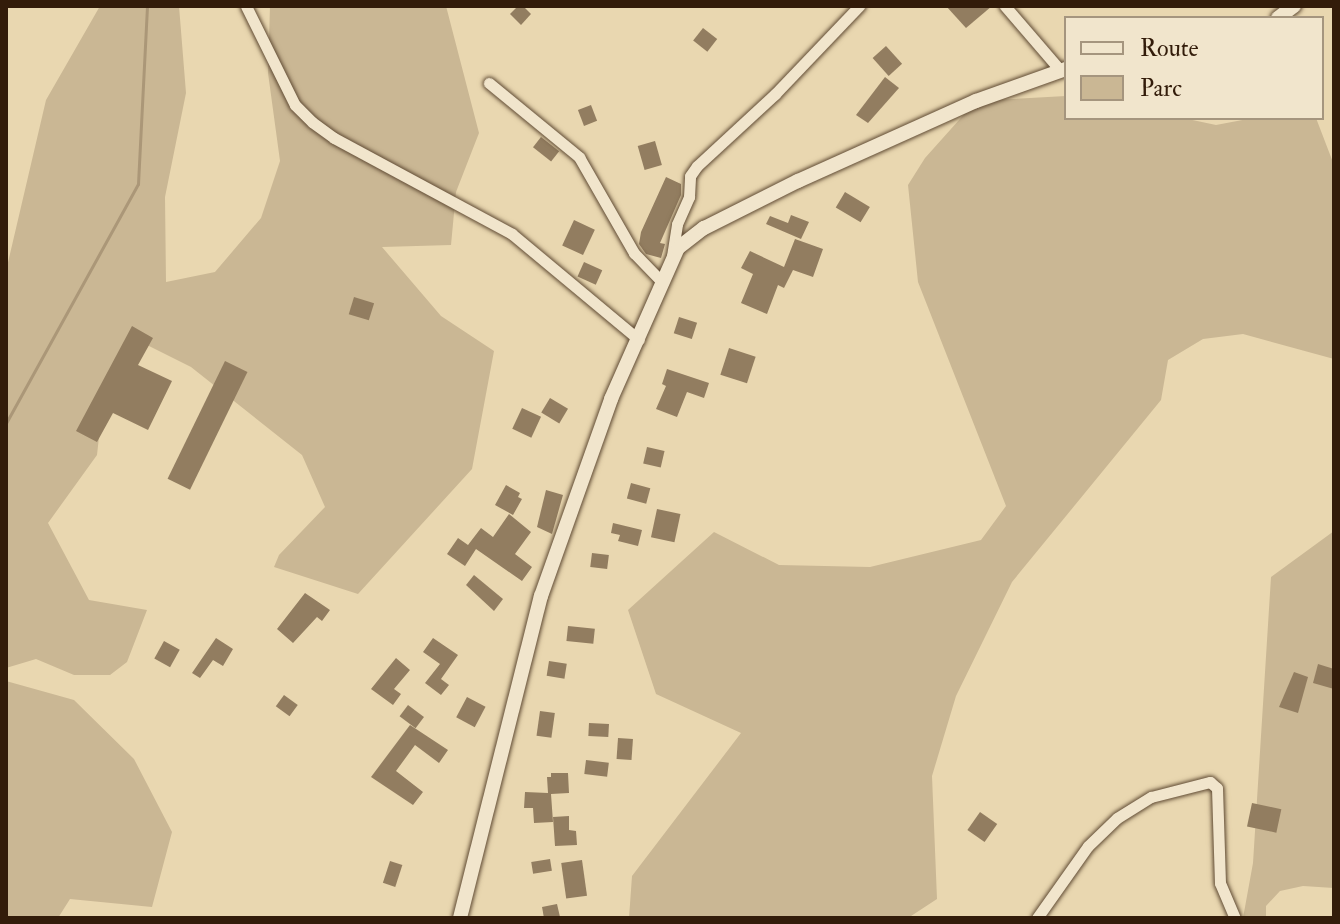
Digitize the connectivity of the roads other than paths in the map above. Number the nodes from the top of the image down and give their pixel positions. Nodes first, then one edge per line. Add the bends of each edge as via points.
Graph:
1 (246, 6) edge
2 (859, 6) edge
3 (1005, 6) edge
4 (1063, 70) edge
5 (489, 83) dead end
6 (672, 257) junction
7 (661, 281) junction
8 (639, 340) junction
9 (460, 918) edge
10 (1037, 918) edge
11 (1235, 918) edge

1 - 8 street via 295,105 312,122 504,229
2 - 6 street via 697,166 690,176
3 - 4 street
4 - 6 street via 976,101 743,207 704,228
5 - 7 street via 579,157 634,253
6 - 7 street
7 - 8 street
8 - 9 street via 611,399 541,596
10 - 11 street via 1088,846 1117,818 1151,797 1210,782 1217,788 1220,883

